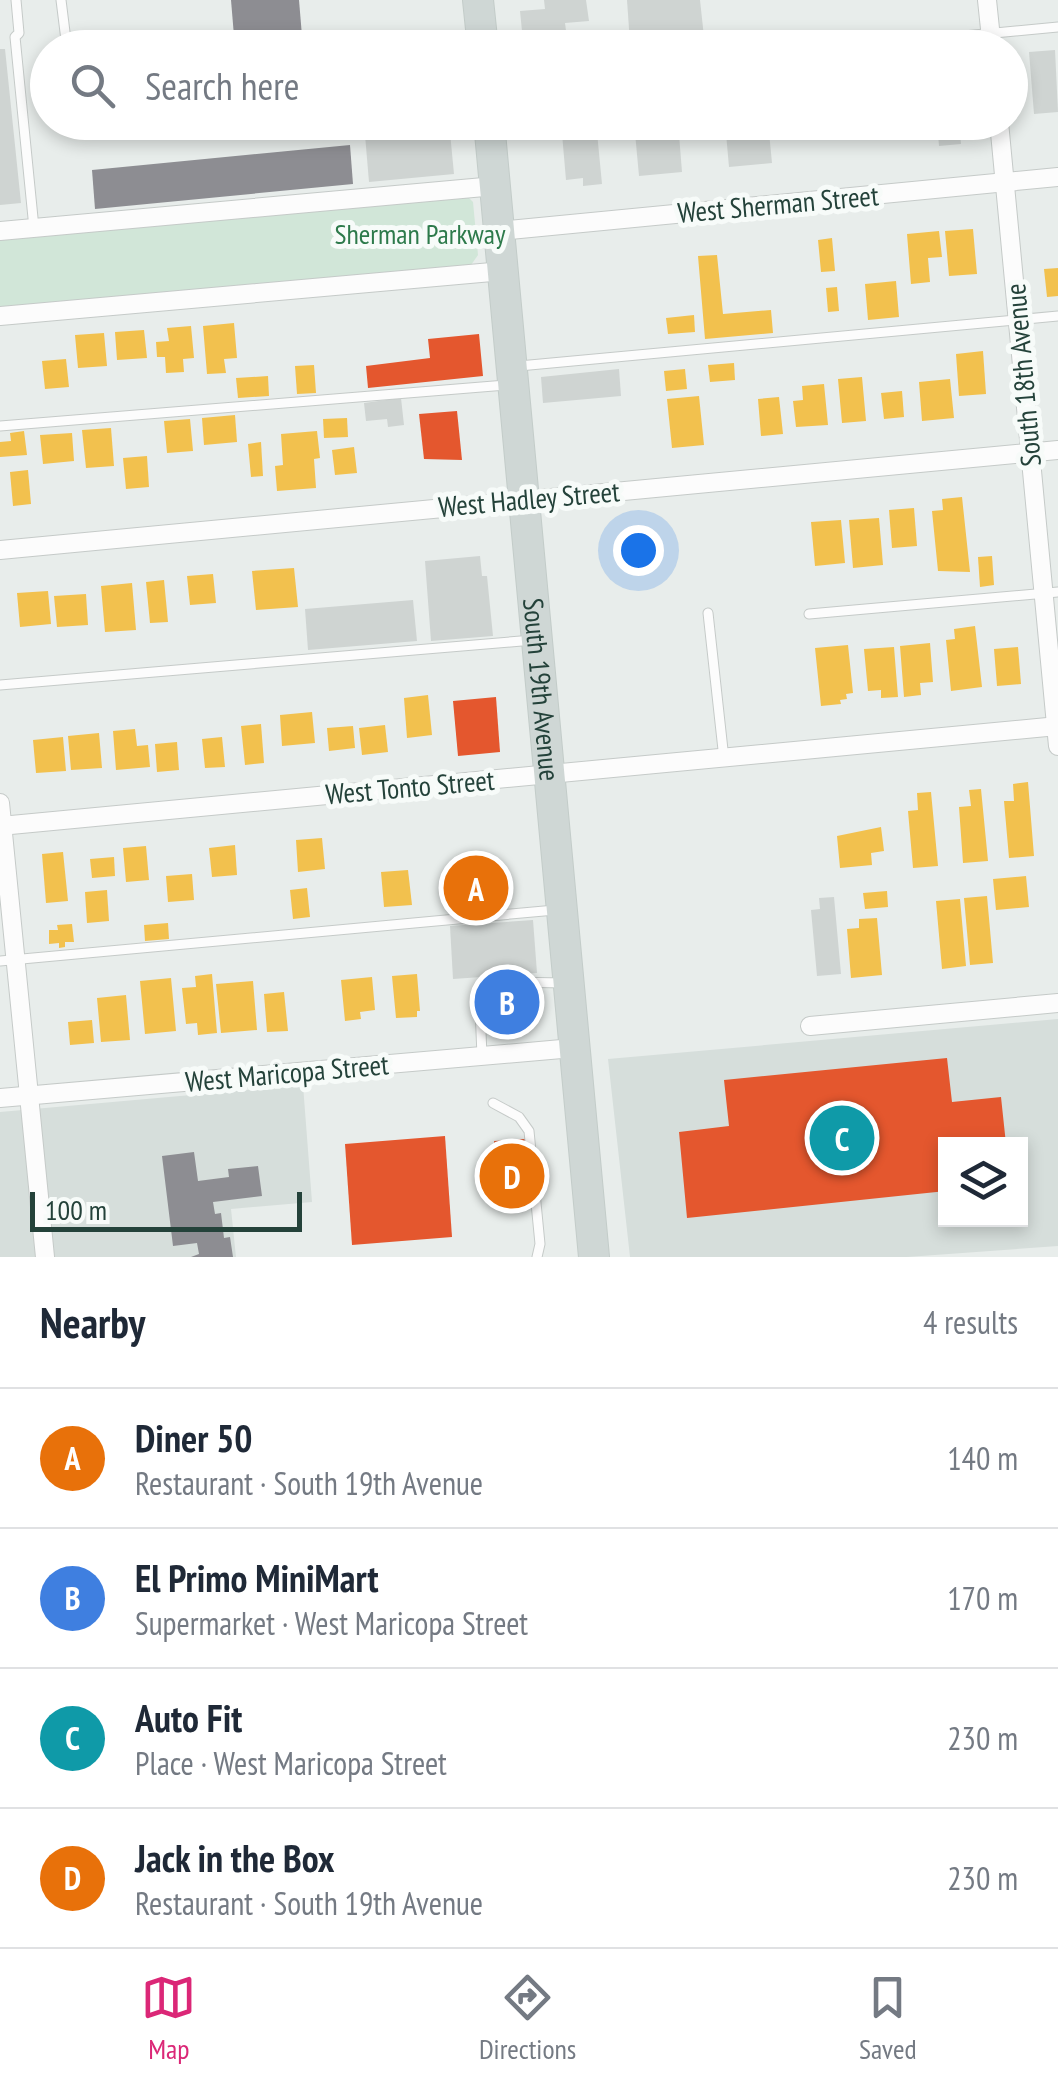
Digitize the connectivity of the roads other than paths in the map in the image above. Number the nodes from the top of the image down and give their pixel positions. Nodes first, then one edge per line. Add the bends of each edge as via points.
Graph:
1 (16, 0) edge
2 (62, 0) edge
3 (478, 0) edge
4 (987, 0) edge
5 (1058, 27) edge
6 (65, 30) edge
7 (480, 30) edge
8 (990, 30) edge
9 (1028, 33) edge
10 (14, 37) junction
11 (0, 38) edge
12 (491, 140) edge
13 (1000, 140) edge
14 (1058, 178) edge
15 (1004, 183) junction
16 (495, 186) junction
17 (34, 228) junction
18 (499, 230) junction
19 (0, 231) edge
20 (502, 271) junction
21 (0, 316) edge
22 (1058, 316) edge
23 (1018, 320) junction
24 (512, 375) junction
25 (0, 426) edge
26 (1058, 450) edge
27 (1030, 452) junction
28 (523, 500) junction
29 (0, 550) edge
30 (1051, 593) edge
31 (708, 613) dead end
32 (809, 614) dead end
33 (536, 640) junction
34 (0, 685) edge
35 (1057, 726) edge
36 (1058, 746) edge
37 (724, 759) junction
38 (549, 774) junction
39 (0, 803) edge
40 (1, 826) edge
41 (561, 910) junction
42 (8, 960) edge
43 (567, 983) junction
44 (1058, 1003) edge
45 (810, 1026) dead end
46 (573, 1048) junction
47 (482, 1056) junction
48 (29, 1096) junction
49 (0, 1098) edge
50 (493, 1103) dead end
51 (45, 1257) edge
52 (536, 1257) edge
53 (594, 1257) edge

1 - 10 lane
2 - 6 lane
3 - 7 main road
4 - 8 street
5 - 9 lane
10 - 11 lane
10 - 17 lane
12 - 16 main road, South 19th Avenue
13 - 15 street, South 18th Avenue
14 - 15 street, West Sherman Street
15 - 18 street, West Sherman Street
15 - 23 street, South 18th Avenue
16 - 17 street
16 - 18 main road, South 19th Avenue
17 - 19 street
18 - 20 main road, South 19th Avenue
20 - 21 street
20 - 24 main road, South 19th Avenue
22 - 23 lane
23 - 24 lane
23 - 27 street, South 18th Avenue
24 - 25 lane
24 - 28 main road, South 19th Avenue
26 - 27 street, West Hadley Street
27 - 28 street, West Hadley Street
27 - 30 street, South 18th Avenue
28 - 29 street, West Hadley Street
28 - 33 main road, South 19th Avenue
30 - 32 lane
30 - 35 street, South 18th Avenue
31 - 37 lane
33 - 34 lane
33 - 38 main road, South 19th Avenue
35 - 36 street, South 18th Avenue
35 - 37 street, West Tonto Street
37 - 38 street, West Tonto Street
38 - 40 street, West Tonto Street
38 - 41 main road, South 19th Avenue
39 - 40 street
40 - 42 street
41 - 42 lane
41 - 43 main road, South 19th Avenue
42 - 48 street
43 - 46 main road, South 19th Avenue
43 - 47 lane via 507,982 487,990 480,1007
44 - 45 street
46 - 47 street, West Maricopa Street
46 - 53 main road, South 19th Avenue
47 - 48 street, West Maricopa Street
48 - 49 street, West Maricopa Street
48 - 51 street
50 - 52 lane via 530,1131

